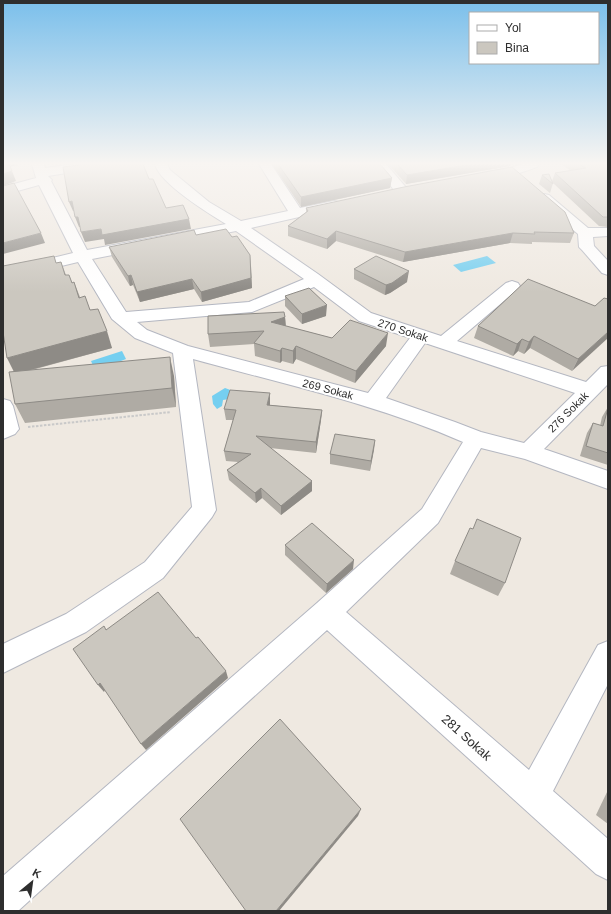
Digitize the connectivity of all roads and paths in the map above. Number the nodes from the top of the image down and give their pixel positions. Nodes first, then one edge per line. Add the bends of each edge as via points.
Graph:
1 (58, 207) edge
2 (207, 207) edge
3 (291, 207) edge
4 (328, 207) edge
5 (554, 207) edge
6 (296, 214) junction
7 (239, 226) junction
8 (608, 232) edge
9 (585, 233) junction
10 (82, 256) junction
11 (608, 270) edge
12 (3, 275) edge
13 (316, 280) junction
14 (512, 286) dead end
15 (122, 318) junction
16 (421, 335) junction
17 (443, 343) junction
18 (182, 350) junction
19 (608, 372) edge
20 (590, 390) junction
21 (373, 401) junction
22 (3, 406) edge
23 (190, 410) junction
24 (5, 430) edge
25 (476, 438) junction
26 (528, 452) junction
27 (608, 480) edge
28 (326, 612) junction
29 (608, 655) edge
30 (3, 659) edge
31 (533, 796) junction
32 (608, 862) edge
33 (3, 900) edge

1 - 10 street, 269 Sokak
2 - 7 street, 270 Sokak
3 - 6 street
4 - 6 street
5 - 9 street
6 - 7 street
7 - 10 street
7 - 13 street, 270 Sokak
8 - 9 street
9 - 11 street via 587,247
10 - 12 street
10 - 15 street, 269 Sokak
13 - 15 street via 252,307
13 - 16 street, 270 Sokak via 365,317
14 - 17 street
15 - 18 street, 269 Sokak via 141,334
16 - 17 street, 270 Sokak
16 - 21 street
17 - 20 street, 270 Sokak
18 - 21 street, 269 Sokak
18 - 23 street
19 - 20 street, 276 Sokak
20 - 26 street, 276 Sokak
21 - 25 street, 269 Sokak
22 - 24 street
23 - 24 path
23 - 30 street via 204,510 154,570 76,623
25 - 26 street, 269 Sokak
25 - 28 street via 430,516
26 - 27 street, 269 Sokak
28 - 31 street, 281 Sokak
28 - 33 street
29 - 31 street
31 - 32 street, 281 Sokak

